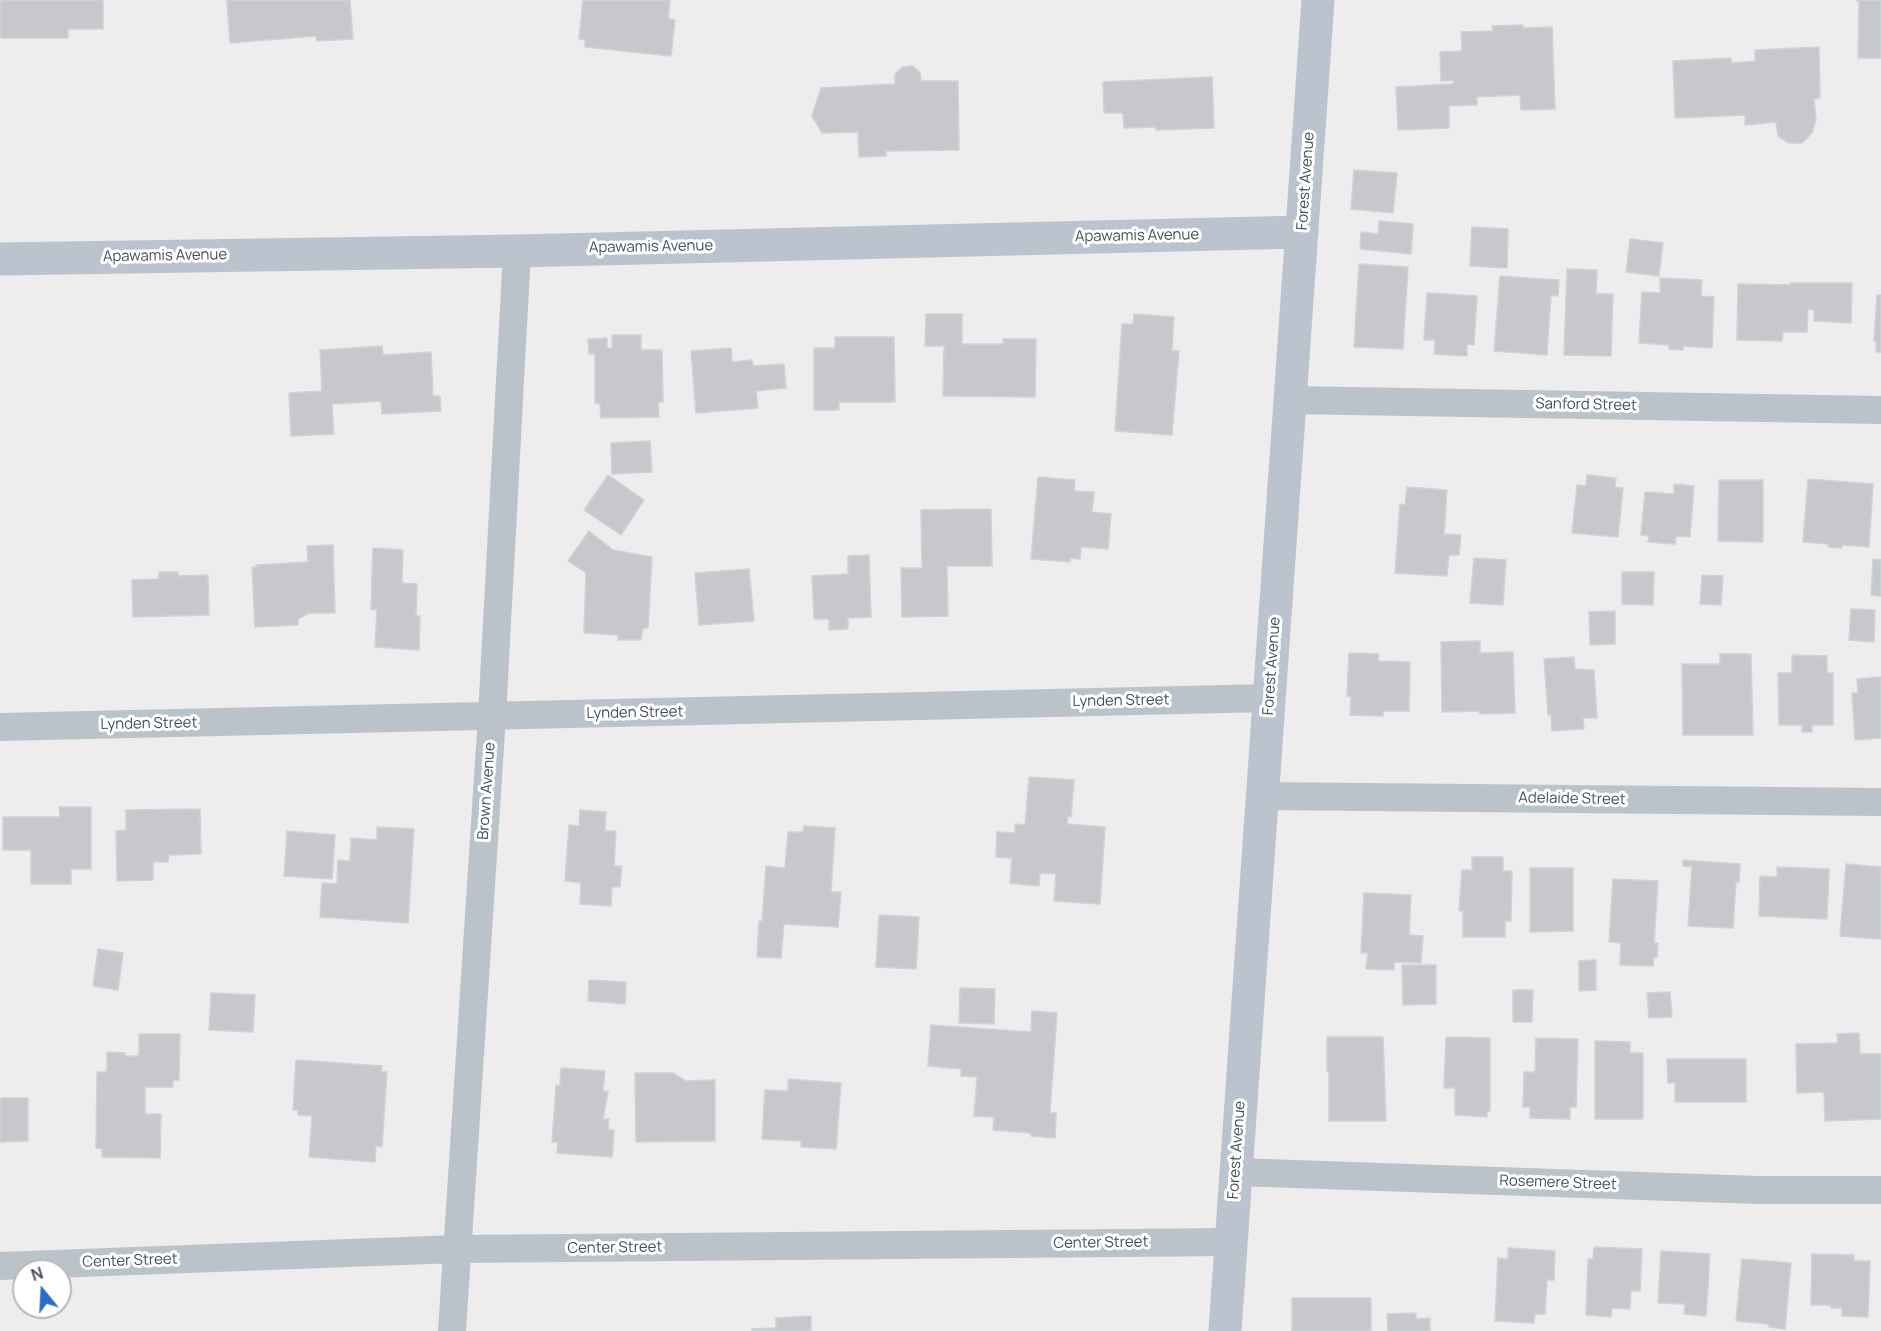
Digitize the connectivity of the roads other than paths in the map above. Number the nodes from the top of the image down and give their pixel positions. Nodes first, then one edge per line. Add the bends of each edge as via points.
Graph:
1 (1318, 0) edge
2 (1302, 232) junction
3 (517, 251) junction
4 (0, 259) edge
5 (1290, 400) junction
6 (1881, 410) edge
7 (1270, 698) junction
8 (492, 716) junction
9 (0, 727) edge
10 (1262, 796) junction
11 (1881, 802) edge
12 (1236, 1172) junction
13 (1881, 1190) edge
14 (1231, 1242) junction
15 (457, 1249) junction
16 (0, 1266) edge
17 (452, 1331) edge
18 (1225, 1331) edge

1 - 2 street, Forest Avenue
2 - 3 street, Apawamis Avenue
2 - 5 street, Forest Avenue
3 - 4 street, Apawamis Avenue
3 - 8 street, Brown Avenue
5 - 6 street, Sanford Street
5 - 7 street, Forest Avenue
7 - 8 street, Lynden Street
7 - 10 street, Forest Avenue
8 - 9 street, Lynden Street
8 - 15 street, Brown Avenue
10 - 11 street, Adelaide Street
10 - 12 street, Forest Avenue
12 - 13 street, Rosemere Street
12 - 14 street, Forest Avenue
14 - 15 street, Center Street
14 - 18 street, Forest Avenue
15 - 16 street, Center Street
15 - 17 street, Brown Avenue

